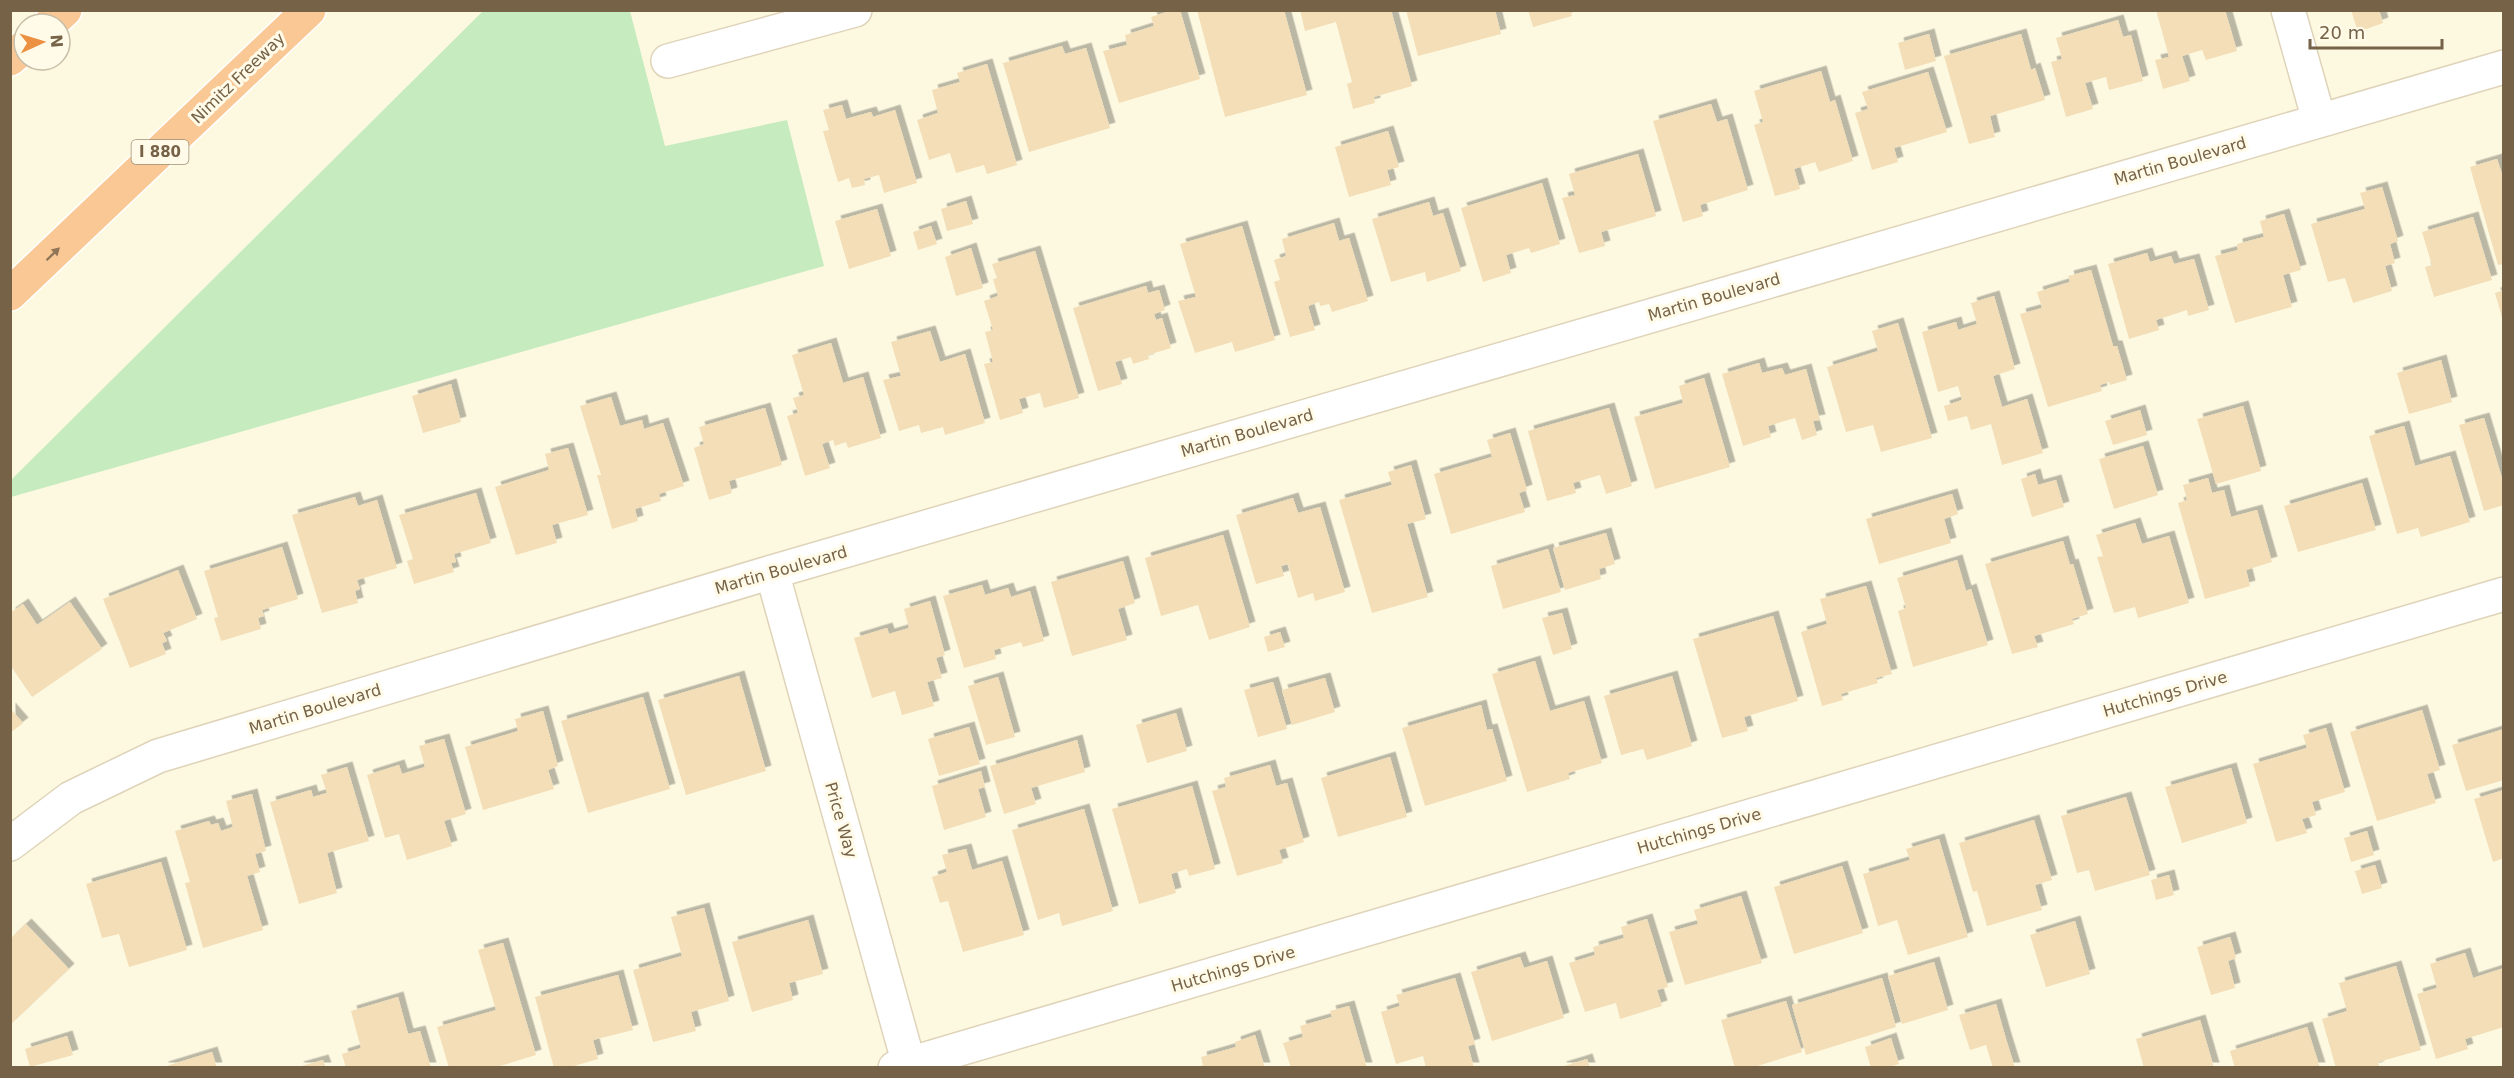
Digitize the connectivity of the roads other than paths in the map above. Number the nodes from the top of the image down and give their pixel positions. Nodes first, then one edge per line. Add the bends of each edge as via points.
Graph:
1 (309, 10) edge
2 (855, 10) edge
3 (2288, 10) edge
4 (668, 61) dead end
5 (2504, 67) edge
6 (2319, 120) junction
7 (10, 294) edge
8 (772, 572) junction
9 (2504, 594) edge
10 (10, 844) edge
11 (905, 1066) edge

7 -> 1 highway, Nimitz Freeway / I 880
2 - 4 street
3 - 6 street
5 - 6 street, Martin Boulevard
6 - 8 street, Martin Boulevard
8 - 10 street, Martin Boulevard via 158,756 71,798
8 - 11 street, Price Way
9 - 11 street, Hutchings Drive

